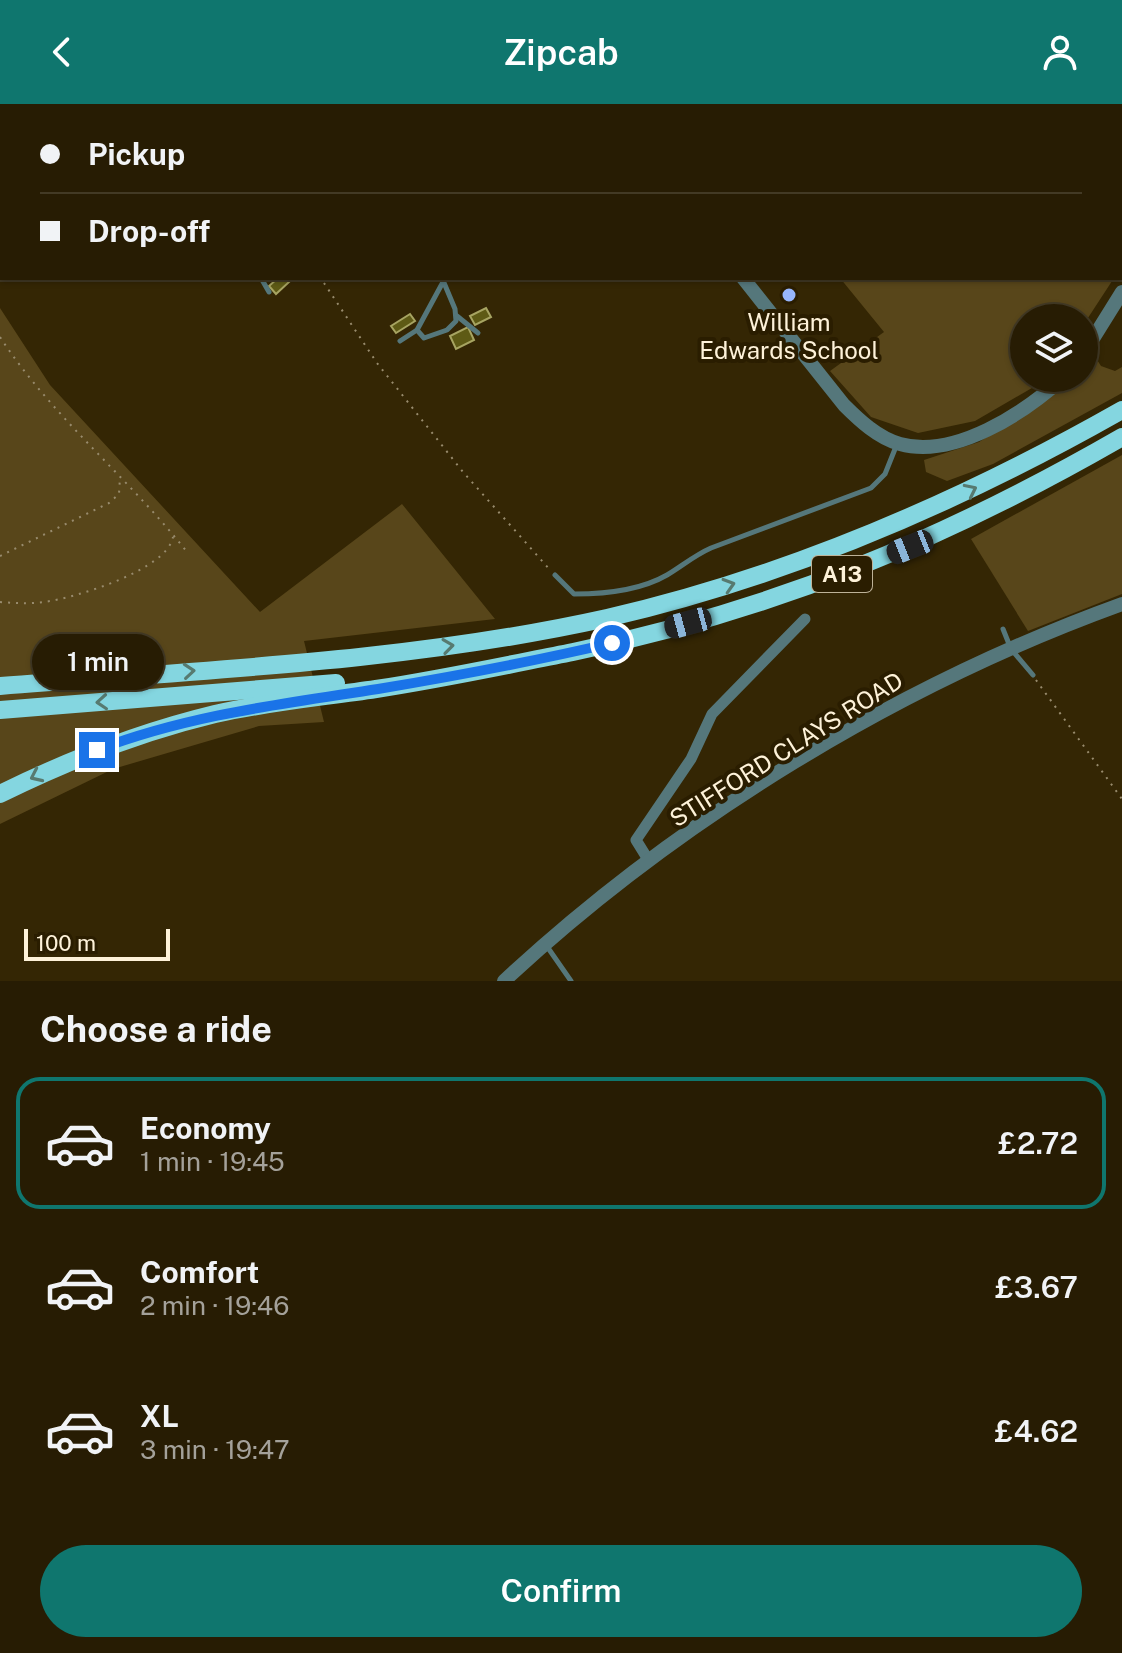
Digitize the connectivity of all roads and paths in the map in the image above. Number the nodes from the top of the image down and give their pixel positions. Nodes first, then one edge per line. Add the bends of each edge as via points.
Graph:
1 (262, 280) edge
2 (442, 280) edge
3 (745, 280) edge
4 (324, 283) dead end
5 (269, 292) dead end
6 (1122, 292) edge
7 (457, 316) junction
8 (417, 330) junction
9 (1098, 331) edge
10 (478, 333) dead end
11 (0, 337) edge
12 (400, 341) dead end
13 (1047, 392) edge
14 (1122, 410) edge
15 (1122, 437) edge
16 (897, 443) junction
17 (120, 476) junction
18 (174, 535) junction
19 (187, 552) dead end
20 (0, 556) edge
21 (555, 575) joint
22 (0, 602) edge
23 (1122, 604) edge
24 (805, 619) dead end
25 (1003, 629) dead end
26 (1011, 649) junction
27 (542, 658) junction
28 (1033, 675) joint
29 (0, 686) edge
30 (0, 710) edge
31 (0, 794) edge
32 (1122, 799) edge
33 (649, 861) junction
34 (546, 944) junction
35 (504, 981) edge
36 (571, 981) edge

1 - 5 lane
2 - 7 lane
2 - 8 lane
3 - 16 street via 844,405 862,423
4 - 21 path via 377,363 463,472
6 - 9 street
7 - 8 lane via 453,326 431,337 424,338
7 - 10 lane
8 - 12 lane
11 - 17 path via 59,415
13 - 16 street via 990,429 927,446
29 -> 14 highway, A13 via 410,651 607,618 755,577 861,539 1024,464
15 - 27 highway, A13 via 910,547 812,586
16 - 21 lane via 885,474 871,488 711,548 665,576 637,586 574,594
17 - 18 path
17 - 20 path via 119,494 109,503
18 - 19 path
18 - 22 path via 161,557 95,588 45,602
23 - 26 street, STIFFORD CLAYS ROAD
24 - 33 street via 712,714 691,759 636,840
25 - 26 lane
26 - 28 lane
26 - 33 street, STIFFORD CLAYS ROAD via 836,738
27 -> 30 highway, A13 via 351,682
27 -> 31 highway via 215,714 116,743
28 - 32 path
33 - 34 street, STIFFORD CLAYS ROAD
34 - 35 street, STIFFORD CLAYS ROAD
34 - 36 lane

